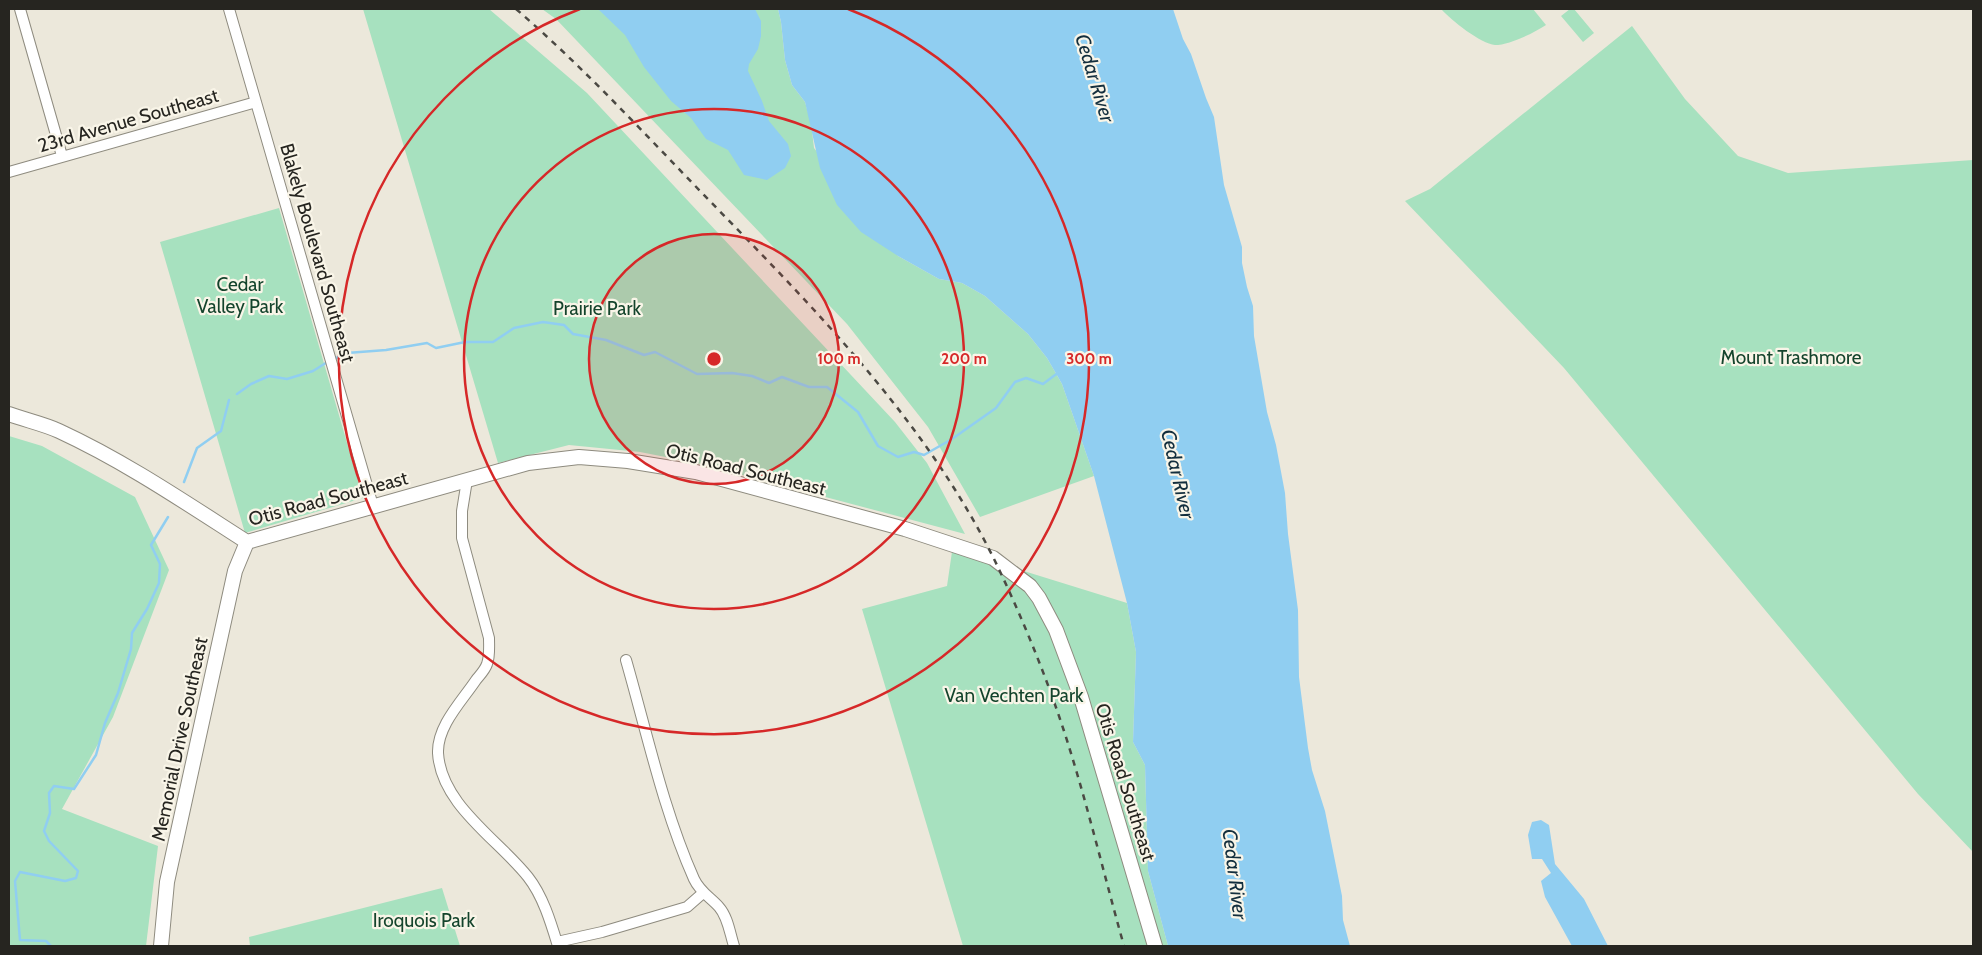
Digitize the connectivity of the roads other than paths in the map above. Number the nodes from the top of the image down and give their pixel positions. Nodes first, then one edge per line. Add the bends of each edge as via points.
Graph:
1 (20, 9) edge
2 (230, 9) edge
3 (256, 102) junction
4 (62, 156) junction
5 (9, 172) edge
6 (9, 414) edge
7 (467, 480) junction
8 (373, 506) junction
9 (247, 542) junction
10 (626, 660) dead end
11 (704, 894) junction
12 (558, 944) edge
13 (161, 946) edge
14 (734, 946) edge
15 (1155, 946) edge

1 - 4 street
2 - 3 street, Blakely Boulevard Southeast
3 - 4 street, 23rd Avenue Southeast
3 - 8 street, Blakely Boulevard Southeast
4 - 5 street, 23rd Avenue Southeast
6 - 9 street, Otis Road Southeast via 58,430 107,455
7 - 8 street, Otis Road Southeast
7 - 12 street via 462,538 489,638 489,652 487,665 446,725 438,752 440,763 459,805 512,859 539,893
7 - 15 street, Otis Road Southeast via 528,463 559,459 579,457 628,461 696,472 905,529 993,558 1030,586 1056,630 1081,697
8 - 9 street, Otis Road Southeast
9 - 13 street, Memorial Drive Southeast via 235,571 167,882
10 - 11 street via 671,819 695,881
11 - 12 street via 687,907
11 - 14 street via 724,914

